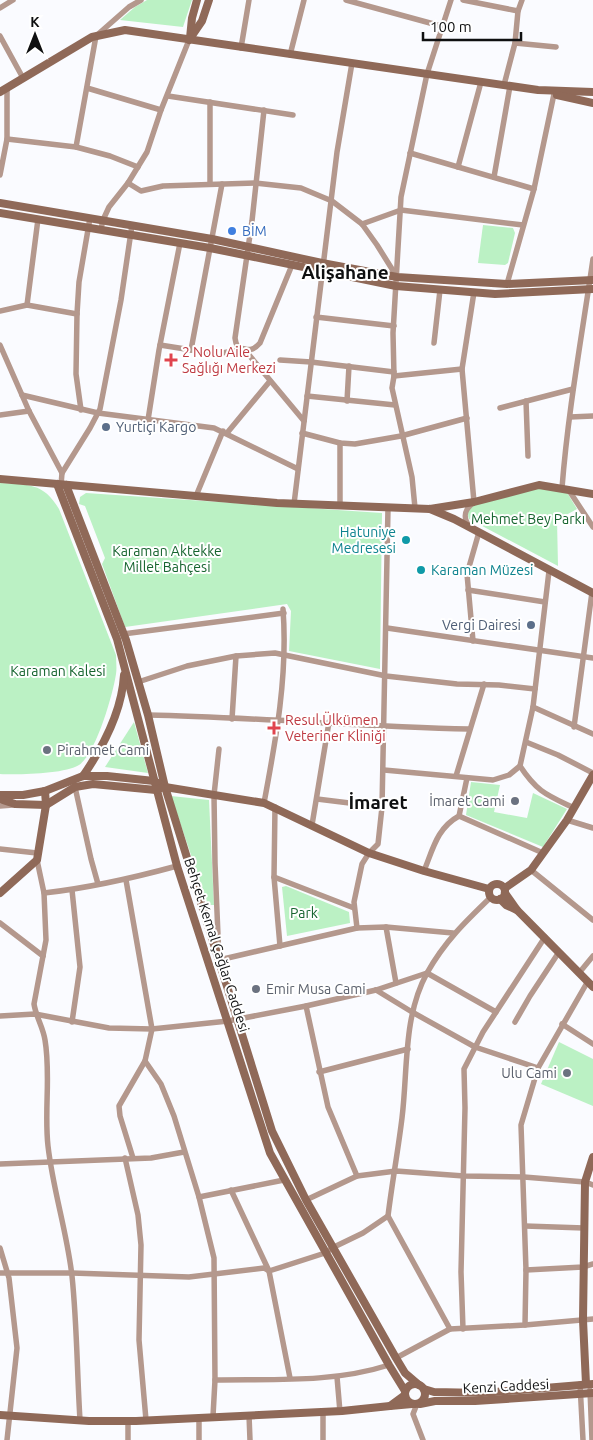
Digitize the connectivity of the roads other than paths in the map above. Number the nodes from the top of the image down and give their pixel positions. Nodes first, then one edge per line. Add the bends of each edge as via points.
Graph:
1 (13, 0) edge
2 (126, 0) edge
3 (141, 0) edge
4 (197, 0) edge
5 (209, 0) edge
6 (249, 0) edge
7 (304, 0) edge
8 (346, 0) edge
9 (451, 0) edge
10 (463, 0) edge
11 (522, 0) edge
12 (129, 7) junction
13 (0, 8) edge
14 (518, 11) junction
15 (441, 26) junction
16 (0, 36) edge
17 (96, 36) junction
18 (189, 40) junction
19 (515, 43) junction
20 (556, 47) dead end
21 (241, 48) junction
22 (290, 54) junction
23 (352, 63) junction
24 (427, 74) junction
25 (23, 78) junction
26 (481, 82) junction
27 (507, 85) junction
28 (87, 88) junction
29 (3, 90) edge
30 (538, 90) junction
31 (593, 92) edge
32 (554, 94) junction
33 (168, 96) junction
34 (210, 102) junction
35 (593, 103) edge
36 (161, 110) junction
37 (264, 110) junction
38 (293, 115) dead end
39 (7, 139) junction
40 (76, 148) junction
41 (410, 153) junction
42 (138, 167) junction
43 (458, 167) junction
44 (0, 175) edge
45 (494, 177) junction
46 (128, 183) junction
47 (255, 183) junction
48 (210, 184) junction
49 (222, 184) junction
50 (534, 189) junction
51 (332, 201) junction
52 (0, 203) edge
53 (401, 210) junction
54 (0, 213) edge
55 (90, 218) junction
56 (38, 219) junction
57 (103, 220) junction
58 (362, 224) junction
59 (132, 225) junction
60 (522, 225) junction
61 (88, 227) junction
62 (101, 229) junction
63 (131, 234) junction
64 (212, 239) junction
65 (180, 243) junction
66 (210, 248) junction
67 (248, 251) junction
68 (593, 258) edge
69 (292, 265) junction
70 (322, 267) junction
71 (397, 277) junction
72 (591, 280) edge
73 (507, 284) junction
74 (396, 286) junction
75 (591, 289) edge
76 (440, 290) junction
77 (474, 292) junction
78 (27, 304) junction
79 (0, 311) edge
80 (77, 314) junction
81 (316, 317) junction
82 (394, 326) junction
83 (434, 343) dead end
84 (0, 345) edge
85 (160, 345) junction
86 (244, 349) junction
87 (191, 350) junction
88 (280, 360) dead end
89 (311, 362) junction
90 (349, 366) junction
91 (462, 369) junction
92 (394, 374) junction
93 (270, 381) junction
94 (573, 389) junction
95 (22, 395) junction
96 (307, 396) junction
97 (347, 401) junction
98 (526, 401) junction
99 (395, 405) junction
100 (500, 408) dead end
101 (81, 410) junction
102 (29, 411) junction
103 (98, 413) junction
104 (0, 415) edge
105 (593, 416) edge
106 (570, 417) junction
107 (467, 418) junction
108 (148, 420) junction
109 (304, 421) junction
110 (225, 432) junction
111 (302, 433) junction
112 (401, 436) junction
113 (340, 443) junction
114 (528, 456) dead end
115 (298, 469) junction
116 (62, 473) junction
117 (0, 479) edge
118 (61, 485) junction
119 (565, 489) junction
120 (593, 494) edge
121 (196, 496) junction
122 (474, 502) junction
123 (294, 504) junction
124 (340, 506) junction
125 (388, 508) junction
126 (415, 508) junction
127 (430, 509) junction
128 (468, 526) junction
129 (593, 527) edge
130 (479, 532) junction
131 (550, 571) junction
132 (468, 590) junction
133 (592, 593) edge
134 (545, 602) junction
135 (386, 628) junction
136 (123, 634) junction
137 (473, 641) junction
138 (539, 650) junction
139 (284, 655) junction
140 (236, 656) junction
141 (584, 656) junction
142 (593, 658) edge
143 (125, 668) junction
144 (386, 676) junction
145 (138, 682) junction
146 (484, 684) junction
147 (535, 689) junction
148 (533, 707) junction
149 (148, 715) junction
150 (232, 719) junction
151 (279, 719) junction
152 (329, 722) junction
153 (385, 727) junction
154 (574, 727) junction
155 (469, 729) junction
156 (593, 734) edge
157 (526, 742) junction
158 (219, 749) dead end
159 (520, 766) junction
160 (384, 770) junction
161 (593, 774) edge
162 (83, 776) junction
163 (456, 776) junction
164 (467, 778) junction
165 (154, 781) junction
166 (75, 787) junction
167 (165, 787) junction
168 (156, 790) junction
169 (46, 791) junction
170 (0, 795) edge
171 (214, 795) junction
172 (0, 799) edge
173 (317, 799) junction
174 (264, 803) junction
175 (17, 804) junction
176 (46, 805) junction
177 (0, 806) edge
178 (275, 807) junction
179 (382, 807) junction
180 (574, 808) junction
181 (459, 816) junction
182 (567, 820) junction
183 (312, 825) junction
184 (593, 828) edge
185 (0, 849) edge
186 (369, 853) junction
187 (543, 853) junction
188 (37, 857) junction
189 (177, 866) junction
190 (531, 870) junction
191 (424, 871) junction
192 (274, 877) junction
193 (126, 880) junction
194 (98, 884) junction
195 (72, 890) junction
196 (0, 893) edge
197 (490, 893) junction
198 (44, 894) junction
199 (504, 894) junction
200 (354, 908) junction
201 (593, 920) edge
202 (0, 922) edge
203 (386, 927) junction
204 (357, 928) junction
205 (453, 934) junction
206 (545, 937) junction
207 (280, 946) junction
208 (559, 952) junction
209 (43, 956) junction
210 (593, 956) edge
211 (219, 960) junction
212 (427, 973) junction
213 (579, 973) junction
214 (396, 983) junction
215 (590, 984) edge
216 (376, 990) junction
217 (306, 1006) junction
218 (412, 1012) junction
219 (496, 1012) junction
220 (35, 1014) junction
221 (0, 1016) edge
222 (238, 1019) junction
223 (228, 1021) junction
224 (72, 1022) junction
225 (515, 1022) dead end
226 (562, 1024) junction
227 (152, 1029) junction
228 (593, 1044) edge
229 (475, 1046) junction
230 (408, 1049) junction
231 (145, 1061) junction
232 (538, 1068) junction
233 (319, 1072) junction
234 (184, 1152) junction
235 (593, 1157) edge
236 (125, 1158) junction
237 (133, 1158) junction
238 (50, 1163) junction
239 (0, 1164) edge
240 (394, 1171) junction
241 (357, 1176) junction
242 (464, 1176) junction
243 (524, 1177) junction
244 (284, 1180) junction
245 (589, 1184) edge
246 (231, 1190) junction
247 (198, 1197) junction
248 (306, 1200) junction
249 (388, 1216) junction
250 (525, 1226) junction
251 (584, 1228) junction
252 (333, 1247) junction
253 (0, 1248) edge
254 (325, 1253) junction
255 (593, 1264) edge
256 (583, 1267) junction
257 (526, 1270) junction
258 (269, 1271) junction
259 (0, 1272) edge
260 (7, 1273) junction
261 (71, 1273) junction
262 (214, 1274) junction
263 (140, 1276) junction
264 (593, 1319) edge
265 (583, 1320) junction
266 (526, 1325) junction
267 (450, 1329) junction
268 (463, 1329) junction
269 (396, 1358) junction
270 (389, 1365) junction
271 (338, 1377) junction
272 (290, 1378) junction
273 (216, 1380) junction
274 (587, 1384) edge
275 (422, 1387) junction
276 (405, 1393) junction
277 (591, 1393) edge
278 (581, 1394) junction
279 (416, 1404) junction
280 (390, 1406) junction
281 (323, 1412) junction
282 (340, 1412) junction
283 (0, 1415) edge
284 (10, 1415) junction
285 (249, 1415) junction
286 (213, 1416) junction
287 (199, 1417) junction
288 (80, 1420) junction
289 (146, 1420) junction
290 (128, 1421) junction
291 (7, 1440) edge
292 (128, 1440) edge
293 (199, 1440) edge
294 (250, 1440) edge
295 (323, 1440) edge
296 (423, 1440) edge
297 (583, 1440) edge
298 (592, 1440) edge

1 - 13 street
2 - 12 street
3 - 12 street
4 - 18 main road
5 - 18 main road via 202,21
6 - 21 street
7 - 22 street
8 - 15 street
9 - 15 street
10 - 14 street
11 - 14 street
12 - 17 street
14 - 19 street
15 - 24 street
16 - 25 street
17 - 18 main road via 125,30
17 - 25 main road
17 - 28 street
18 - 21 main road
18 - 33 street
19 - 20 street
19 - 27 street
21 - 22 main road
22 - 23 main road
23 - 24 main road
23 - 51 street via 336,152
24 - 26 main road
24 - 41 street
25 - 29 main road
26 - 27 main road
26 - 43 street
27 - 30 main road
27 - 45 street
28 - 36 street
28 - 40 street
29 - 39 street
30 - 31 main road
30 - 32 main road
32 - 35 main road
32 - 50 street
33 - 34 street
33 - 36 street
34 - 37 street
34 - 48 street
36 - 42 street via 147,152
37 - 38 street
37 - 47 street
39 - 40 street
39 - 44 street
40 - 42 street
41 - 43 street
41 - 53 street
42 - 46 street
43 - 45 street
45 - 50 street
46 - 48 street via 141,191 163,186
46 - 57 street
47 - 49 street
47 - 51 street via 301,188
47 - 67 street
48 - 49 street
49 - 64 street
50 - 60 street
51 - 58 street
51 - 70 street
52 - 55 main road
53 - 58 street
53 - 60 street
53 - 71 street
54 - 56 main road
55 - 57 main road
55 - 61 street
56 - 61 main road
56 - 78 street
57 - 59 main road
57 - 62 street
58 - 71 street
59 - 63 street
59 - 64 main road
60 - 73 street
61 - 62 main road
61 - 80 street via 78,282
62 - 63 main road
63 - 65 main road
63 - 103 street
64 - 66 street
64 - 67 main road
65 - 66 main road
65 - 85 street
66 - 67 main road
66 - 87 street
67 - 69 main road
67 - 70 main road
67 - 86 street via 235,338 238,348
68 - 72 street
69 - 70 main road
69 - 86 street via 260,343 254,350
70 - 71 main road
70 - 74 main road
70 - 81 street
71 - 73 main road
71 - 74 street
72 - 73 main road
72 - 75 street
74 - 76 main road
74 - 82 street
75 - 77 main road via 495,294
75 - 94 street
76 - 77 main road
76 - 83 street
77 - 91 street
78 - 79 street
78 - 80 street
80 - 101 street via 76,374
81 - 82 street
81 - 89 street
82 - 92 street
84 - 95 street
85 - 87 street
85 - 108 street
86 - 87 street via 217,354
86 - 93 street
88 - 89 street
89 - 90 street
89 - 96 street
90 - 92 street
90 - 97 street
91 - 92 street
91 - 107 street
92 - 99 street
93 - 109 street
93 - 110 street
94 - 98 street
94 - 106 street
95 - 101 street
95 - 102 street
96 - 97 street
96 - 109 street
97 - 99 street
98 - 100 street
98 - 114 street
99 - 112 street
101 - 103 street
102 - 104 street
102 - 116 street
103 - 108 street
103 - 116 street
105 - 106 street
106 - 119 street
107 - 112 street
107 - 122 street
108 - 110 street
109 - 111 street
110 - 115 street
110 - 121 street
111 - 113 street
111 - 115 street
112 - 113 street via 355,444
112 - 126 street via 412,477
113 - 124 street
115 - 123 street
116 - 118 street
117 - 118 main road
118 - 121 main road
118 - 136 main road, Behçet Kemal Çağlar Caddesi
118 - 143 main road, Behçet Kemal Çağlar Caddesi
119 - 120 main road
119 - 122 main road via 539,485
119 - 129 street
121 - 123 main road
122 - 127 main road
122 - 128 street via 465,510
123 - 124 main road
124 - 125 main road
125 - 126 main road
125 - 135 street
126 - 127 main road
127 - 128 main road
128 - 130 main road
130 - 131 main road
130 - 132 street via 467,574
131 - 133 main road
131 - 134 street
132 - 134 street
132 - 137 street
133 - 141 street
134 - 138 street
135 - 137 street
135 - 144 street
136 - 139 street via 284,611
136 - 145 main road, Behçet Kemal Çağlar Caddesi
137 - 138 street
138 - 141 street
138 - 147 street
139 - 140 street
139 - 144 street
139 - 151 street
140 - 145 street via 187,666
140 - 150 street
141 - 142 street
141 - 154 street
143 - 162 main road via 123,690 101,750
143 - 165 main road, Behçet Kemal Çağlar Caddesi
144 - 146 street
144 - 153 street
145 - 149 main road, Behçet Kemal Çağlar Caddesi
146 - 147 street
146 - 155 street
147 - 148 street
148 - 154 street
148 - 157 street
149 - 150 street
149 - 167 main road, Behçet Kemal Çağlar Caddesi
150 - 151 street
151 - 152 street
151 - 174 street
152 - 153 street
152 - 173 street
153 - 155 street
153 - 160 street
154 - 156 street
155 - 163 street
157 - 159 street
157 - 161 street
158 - 171 street
159 - 164 street via 509,775 493,780
159 - 180 street via 544,794
160 - 163 street
160 - 179 street
161 - 180 main road
162 - 165 main road
162 - 169 main road
163 - 164 street
164 - 181 street
165 - 167 main road
165 - 168 main road, Behçet Kemal Çağlar Caddesi
166 - 168 main road via 93,784
166 - 176 main road
166 - 194 street
167 - 168 main road
167 - 171 main road
167 - 211 main road, Behçet Kemal Çağlar Caddesi
168 - 189 main road, Behçet Kemal Çağlar Caddesi
169 - 170 main road
169 - 176 main road
171 - 174 main road
171 - 211 street
172 - 175 main road
173 - 179 street
173 - 183 street
174 - 178 main road
175 - 176 main road
175 - 177 street
176 - 188 main road
178 - 183 main road
178 - 192 street
179 - 186 street via 378,844
180 - 182 main road
181 - 187 street
181 - 191 street via 442,829
182 - 184 street
182 - 187 main road
183 - 186 main road
185 - 188 street
186 - 191 main road
186 - 200 street via 362,864
187 - 190 main road
188 - 196 main road
188 - 198 street
189 - 193 street
189 - 223 main road, Behçet Kemal Çağlar Caddesi
190 - 199 main road
190 - 201 street
191 - 197 main road
192 - 200 street
192 - 207 street
193 - 194 street
193 - 227 street
194 - 195 street
195 - 198 street
195 - 224 street via 80,966
197 - 199 main road via 495,900
197 - 199 main road via 493,885 498,884
197 - 205 street
198 - 209 street via 46,940
199 - 206 main road via 506,904 517,910
200 - 204 street
202 - 209 street
203 - 204 street
203 - 205 street
203 - 214 street
204 - 207 street
205 - 212 street
206 - 208 main road
206 - 219 street
207 - 211 street
208 - 213 main road
208 - 225 street
209 - 220 street via 34,996
210 - 213 street
211 - 222 main road, Behçet Kemal Çağlar Caddesi
212 - 214 street
212 - 218 street
212 - 219 street
213 - 215 main road
214 - 216 street
215 - 226 street
216 - 217 street
216 - 218 street
217 - 222 street
217 - 233 street
218 - 229 street
218 - 230 street
219 - 229 street
220 - 221 street
220 - 224 street
220 - 238 street via 45,1042
222 - 223 street
222 - 248 main road, Behçet Kemal Çağlar Caddesi via 272,1131
223 - 227 street
223 - 244 main road, Behçet Kemal Çağlar Caddesi via 262,1132
224 - 227 street via 109,1028
226 - 228 street
226 - 232 street
227 - 231 street
229 - 232 street
229 - 242 street via 464,1069
230 - 233 street
230 - 240 street
231 - 234 street via 161,1084
231 - 237 street via 119,1106
232 - 243 street via 521,1125
233 - 241 street via 328,1107
234 - 237 street
234 - 247 street
235 - 245 main road
236 - 237 street
236 - 238 street
236 - 263 street via 138,1215
238 - 239 street
238 - 261 street
240 - 241 street
240 - 242 street
240 - 249 street
241 - 248 street
242 - 243 street
242 - 268 street
243 - 245 street
243 - 250 street
244 - 246 street
244 - 254 main road, Behçet Kemal Çağlar Caddesi
245 - 251 main road
246 - 247 street
246 - 258 street
247 - 262 street via 214,1258
248 - 252 main road, Behçet Kemal Çağlar Caddesi
249 - 252 street via 363,1233
249 - 267 street
250 - 251 street
250 - 257 street
251 - 256 main road
252 - 254 street
252 - 269 main road, Behçet Kemal Çağlar Caddesi
253 - 260 street
254 - 258 street
254 - 270 main road, Behçet Kemal Çağlar Caddesi
255 - 256 street
256 - 257 street
256 - 265 main road
257 - 266 street
258 - 262 street via 264,1268
258 - 272 street
259 - 260 street
260 - 261 street
260 - 284 street via 17,1348
261 - 263 street
261 - 288 street
262 - 263 street
262 - 273 street
263 - 289 street via 140,1340
264 - 265 street
265 - 266 street
265 - 274 main road
266 - 268 street
267 - 268 street
267 - 269 street
269 - 275 main road, Behçet Kemal Çağlar Caddesi via 405,1373
270 - 271 street via 366,1373
270 - 276 main road, Behçet Kemal Çağlar Caddesi
271 - 272 street
271 - 282 street
272 - 273 street
273 - 286 street
274 - 275 main road, Kenzi Caddesi via 482,1393 434,1392
274 - 277 street
274 - 278 street
275 - 276 main road via 412,1384
275 - 279 main road via 426,1396
276 - 279 main road via 408,1401
276 - 280 main road
277 - 278 main road, Kenzi Caddesi
277 - 298 street
278 - 279 main road, Kenzi Caddesi
278 - 297 street
279 - 280 main road, Kenzi Caddesi
279 - 296 street via 413,1414
280 - 282 main road, Kenzi Caddesi
281 - 282 main road, Kenzi Caddesi
281 - 285 main road, Kenzi Caddesi
281 - 295 street
283 - 284 main road, Kenzi Caddesi
284 - 288 main road, Kenzi Caddesi
284 - 291 street
285 - 286 main road, Kenzi Caddesi
285 - 294 street
286 - 287 main road, Kenzi Caddesi
287 - 289 main road, Kenzi Caddesi
287 - 293 street
288 - 290 main road, Kenzi Caddesi
289 - 290 main road, Kenzi Caddesi
290 - 292 street

